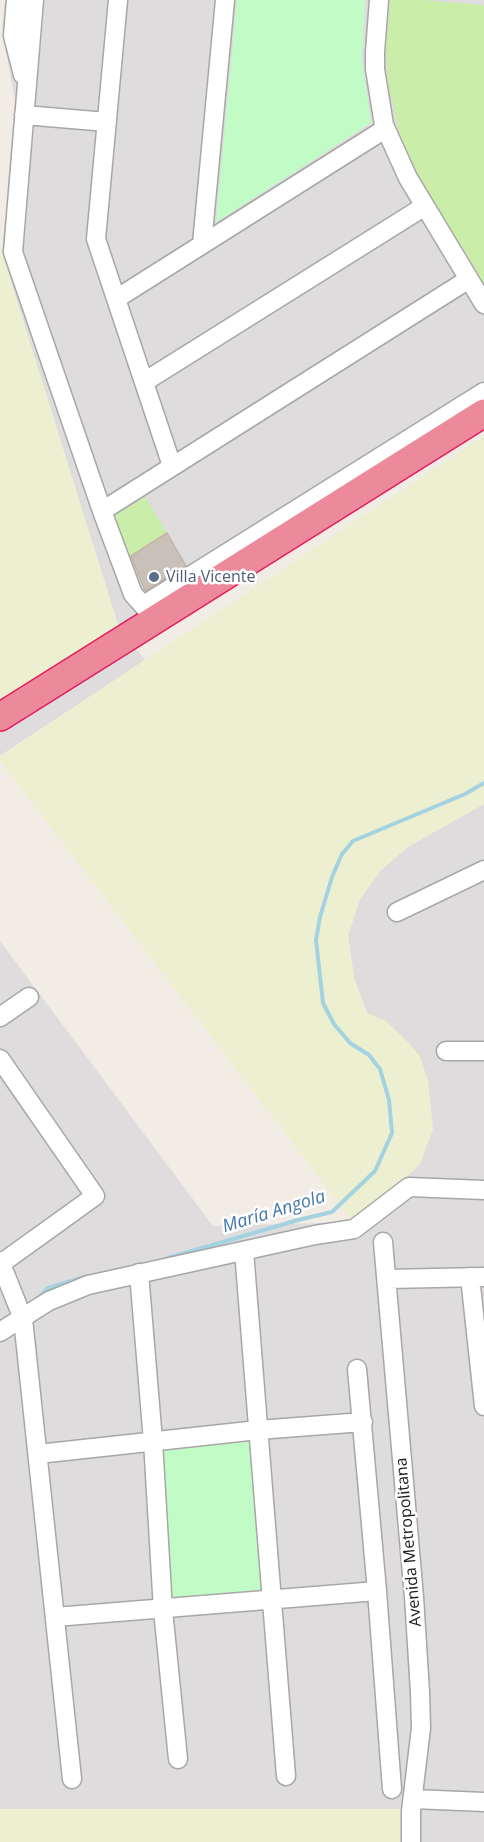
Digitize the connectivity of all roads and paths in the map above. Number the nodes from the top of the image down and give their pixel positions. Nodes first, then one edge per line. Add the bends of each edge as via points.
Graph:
1 (16, 0) edge
2 (34, 0) edge
3 (118, 0) edge
4 (225, 0) edge
5 (379, 0) edge
6 (27, 89) junction
7 (24, 115) junction
8 (107, 122) junction
9 (385, 129) junction
10 (425, 206) junction
11 (202, 244) junction
12 (469, 279) junction
13 (116, 298) junction
14 (484, 304) edge
15 (144, 382) junction
16 (484, 392) edge
17 (484, 412) edge
18 (172, 466) junction
19 (102, 511) junction
20 (149, 612) junction
21 (0, 717) edge
22 (484, 870) edge
23 (397, 912) dead end
24 (29, 997) dead end
25 (0, 1017) edge
26 (446, 1051) dead end
27 (484, 1051) edge
28 (0, 1059) edge
29 (484, 1190) edge
30 (383, 1242) dead end
31 (244, 1251) junction
32 (1, 1262) edge
33 (139, 1273) junction
34 (477, 1277) edge
35 (387, 1279) junction
36 (21, 1314) junction
37 (0, 1332) edge
38 (481, 1362) edge
39 (357, 1369) dead end
40 (484, 1406) edge
41 (363, 1422) junction
42 (258, 1430) junction
43 (153, 1442) junction
44 (38, 1454) junction
45 (377, 1591) junction
46 (272, 1599) junction
47 (162, 1610) junction
48 (55, 1617) junction
49 (178, 1759) dead end
50 (286, 1776) dead end
51 (72, 1779) dead end
52 (392, 1789) dead end
53 (413, 1799) junction
54 (484, 1802) edge
55 (411, 1842) edge

1 - 6 street via 13,36
2 - 6 street
3 - 8 street
4 - 11 street
5 - 9 street via 375,69
6 - 7 street
7 - 8 street
7 - 19 street via 13,252
8 - 13 street via 96,240
9 - 10 street
9 - 11 street
10 - 12 street
10 - 15 street
11 - 13 street
12 - 14 street
12 - 18 street
13 - 15 street
15 - 18 street
16 - 20 street
17 - 20 highway
18 - 19 street
19 - 20 street via 133,594
20 - 21 highway
22 - 23 street
24 - 25 street
26 - 27 street
28 - 32 street via 95,1196
29 - 31 street via 410,1187 354,1229
30 - 35 street, Avenida Metropolitana
31 - 33 street
31 - 42 street
32 - 36 street
33 - 36 street via 88,1285
33 - 43 street
34 - 35 street
34 - 38 street
35 - 53 street, Avenida Metropolitana via 420,1692
36 - 37 street
36 - 44 street
38 - 40 street
39 - 41 street
41 - 42 street
41 - 45 street
42 - 43 street
42 - 46 street
43 - 44 street
43 - 47 street
44 - 48 street
45 - 46 street
45 - 52 street
46 - 47 street
46 - 50 street
47 - 48 street
47 - 49 street
48 - 51 street
53 - 54 street
53 - 55 street, Avenida Metropolitana

